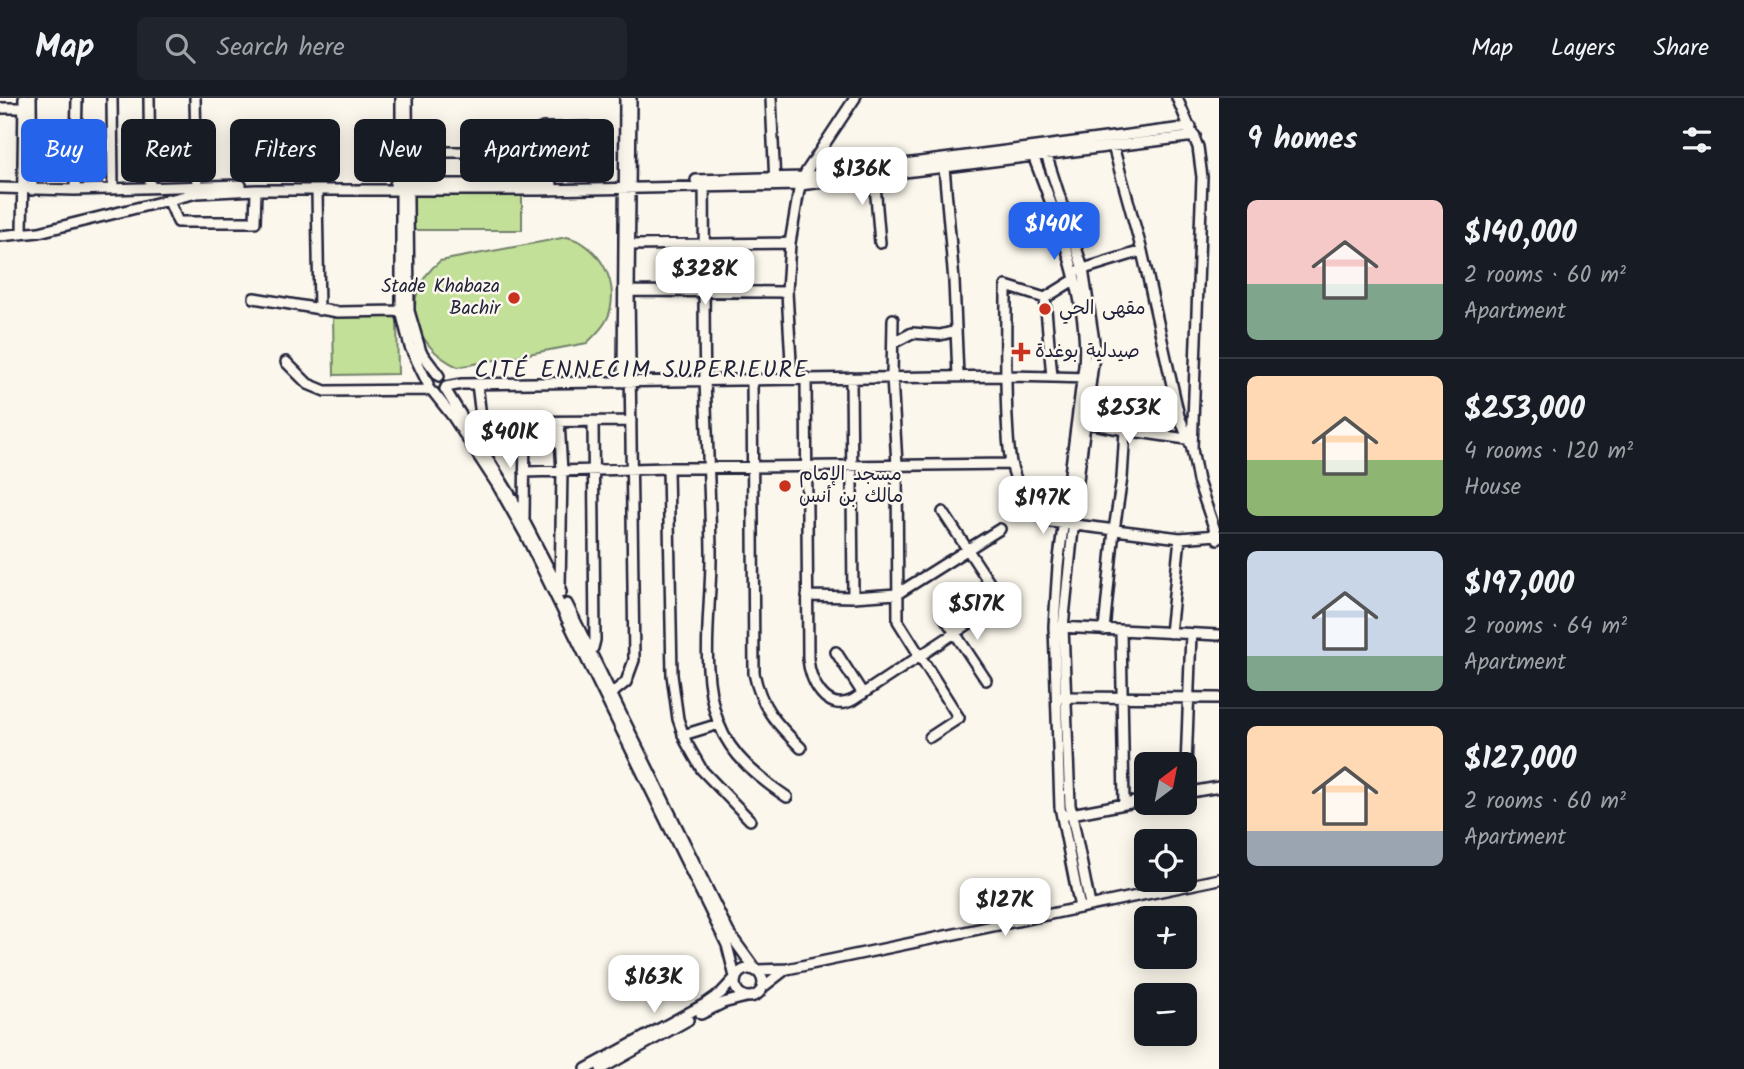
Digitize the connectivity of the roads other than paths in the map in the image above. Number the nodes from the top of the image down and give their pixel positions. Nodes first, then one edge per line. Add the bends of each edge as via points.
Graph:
1 (31, 98) edge
2 (77, 98) edge
3 (112, 98) edge
4 (149, 98) edge
5 (195, 98) edge
6 (401, 98) edge
7 (407, 98) edge
8 (625, 98) edge
9 (631, 98) edge
10 (771, 98) edge
11 (855, 98) edge
12 (1177, 98) edge
13 (24, 103) edge
14 (0, 108) edge
15 (403, 119) edge
16 (406, 119) edge
17 (1193, 132) junction
18 (1111, 143) junction
19 (1045, 150) junction
20 (1031, 152) junction
21 (945, 164) junction
22 (874, 172) junction
23 (802, 181) junction
24 (405, 182) edge
25 (540, 182) edge
26 (775, 182) junction
27 (704, 183) junction
28 (627, 185) junction
29 (150, 187) junction
30 (405, 187) junction
31 (540, 187) junction
32 (0, 188) edge
33 (113, 188) junction
34 (197, 189) junction
35 (28, 190) junction
36 (75, 190) junction
37 (256, 190) junction
38 (317, 191) junction
39 (168, 199) junction
40 (22, 234) junction
41 (0, 236) edge
42 (705, 243) junction
43 (790, 243) junction
44 (880, 243) dead end
45 (630, 245) junction
46 (1142, 251) junction
47 (1077, 273) junction
48 (626, 291) junction
49 (704, 292) junction
50 (787, 292) junction
51 (254, 298) dead end
52 (1045, 298) junction
53 (319, 310) junction
54 (401, 312) junction
55 (893, 319) dead end
56 (956, 331) junction
57 (893, 343) junction
58 (286, 362) dead end
59 (958, 376) junction
60 (1005, 376) junction
61 (892, 377) junction
62 (1052, 377) junction
63 (806, 378) junction
64 (851, 378) junction
65 (1087, 378) junction
66 (752, 379) junction
67 (792, 379) junction
68 (705, 380) junction
69 (626, 382) junction
70 (443, 383) junction
71 (477, 384) junction
72 (431, 389) junction
73 (631, 421) junction
74 (1081, 421) junction
75 (481, 422) junction
76 (525, 422) junction
77 (559, 422) junction
78 (593, 422) junction
79 (1125, 430) junction
80 (1186, 439) junction
81 (1192, 449) junction
82 (485, 454) junction
83 (1011, 464) junction
84 (897, 465) junction
85 (806, 466) junction
86 (853, 466) junction
87 (668, 468) junction
88 (707, 468) junction
89 (752, 468) junction
90 (632, 469) junction
91 (594, 470) junction
92 (562, 471) junction
93 (524, 472) junction
94 (943, 512) dead end
95 (524, 519) junction
96 (1068, 525) junction
97 (1000, 529) dead end
98 (1114, 530) junction
99 (1180, 538) junction
100 (1218, 538) edge
101 (968, 550) junction
102 (560, 590) junction
103 (897, 594) junction
104 (807, 596) junction
105 (853, 597) junction
106 (960, 600) dead end
107 (1058, 627) junction
108 (1104, 630) junction
109 (1121, 631) junction
110 (1170, 633) junction
111 (954, 634) junction
112 (1191, 634) junction
113 (1219, 635) edge
114 (836, 652) dead end
115 (588, 653) junction
116 (920, 656) junction
117 (986, 680) dead end
118 (611, 694) junction
119 (863, 694) junction
120 (1061, 697) junction
121 (1122, 698) junction
122 (1189, 698) junction
123 (1219, 698) edge
124 (719, 724) junction
125 (683, 735) junction
126 (930, 737) dead end
127 (801, 748) dead end
128 (1187, 752) edge
129 (1219, 787) edge
130 (1197, 791) edge
131 (787, 797) dead end
132 (1134, 802) edge
133 (1124, 804) junction
134 (1066, 815) junction
135 (750, 820) dead end
136 (1219, 879) edge
137 (1090, 905) junction
138 (1080, 908) junction
139 (787, 969) junction
140 (756, 970) junction
141 (735, 977) junction
142 (763, 987) junction
143 (746, 997) junction
144 (586, 1069) edge
145 (601, 1069) edge

1 - 35 street
2 - 36 street
3 - 33 street
4 - 29 street
5 - 34 street
6 - 15 street
7 - 16 street
8 - 28 street
9 - 28 street
10 - 26 street
11 - 23 street
12 - 17 street
13 - 14 street
13 - 35 street
17 - 18 street
17 - 81 street via 1202,177
18 - 19 street
18 - 46 street
19 - 20 street
19 - 47 street
20 - 21 street
20 - 47 street
21 - 22 street
21 - 56 street
22 - 23 street
22 - 44 street
23 - 26 street
23 - 43 street
24 - 30 street
25 - 31 street
26 - 27 street
27 - 28 street
27 - 42 street
28 - 31 street
28 - 45 street
28 - 48 street
29 - 33 street
29 - 34 street
30 - 31 street
30 - 34 street
30 - 38 street
30 - 54 street
30 - 70 street via 409,311 421,352
32 - 35 street
33 - 36 street
34 - 37 street
34 - 39 street
35 - 36 street
35 - 40 street
37 - 38 street
37 - 39 street via 255,222 178,222
38 - 53 street
39 - 40 street
40 - 41 street
42 - 43 street
42 - 45 street
42 - 49 street
43 - 50 street
45 - 48 street
46 - 47 street
46 - 80 street
47 - 52 street
47 - 65 street
48 - 49 street
48 - 69 street
49 - 50 street
49 - 68 street
50 - 67 street
51 - 53 street
52 - 60 street via 1006,286
52 - 62 street
53 - 54 street
54 - 72 street via 410,347
55 - 57 street
56 - 57 street via 912,333
56 - 59 street
57 - 61 street
58 - 72 street via 308,384 325,391
59 - 60 street
59 - 61 street
60 - 62 street
60 - 83 street
61 - 64 street
61 - 84 street
62 - 65 street
63 - 64 street
63 - 67 street
63 - 85 street
64 - 86 street
65 - 74 street
66 - 67 street
66 - 68 street
66 - 89 street
68 - 69 street
68 - 88 street
69 - 71 street
69 - 73 street
70 - 71 street
70 - 72 street via 442,393
70 - 72 street via 433,377
70 - 82 street
71 - 75 street
72 - 115 street via 514,514
73 - 78 street
73 - 90 street
74 - 79 street
74 - 96 street
75 - 76 street
75 - 82 street
76 - 77 street
76 - 93 street
77 - 78 street
77 - 92 street
78 - 91 street
79 - 80 street
79 - 98 street
80 - 81 street
81 - 100 street
82 - 95 street
83 - 84 street
83 - 96 street via 1038,517
84 - 86 street
84 - 103 street
85 - 86 street
85 - 89 street
85 - 104 street
86 - 105 street
87 - 88 street
87 - 90 street
87 - 125 street via 673,692
88 - 89 street
88 - 124 street via 711,551 708,683
89 - 127 street via 754,673 768,713
90 - 91 street
90 - 118 street via 634,660 626,682
91 - 92 street
91 - 115 street via 595,640
92 - 93 street
92 - 102 street
93 - 95 street
94 - 101 street
95 - 102 street
96 - 98 street
96 - 107 street
97 - 101 street
98 - 99 street
98 - 108 street
99 - 100 street
99 - 110 street
101 - 103 street
101 - 111 street via 1002,602
102 - 115 street
103 - 105 street
103 - 116 street via 898,621
104 - 105 street
104 - 119 street via 812,680 825,698 839,704
106 - 111 street via 941,612
107 - 108 street
107 - 120 street
108 - 109 street
109 - 110 street
109 - 121 street
110 - 112 street
111 - 116 street
111 - 117 street
112 - 113 street
112 - 122 street
114 - 119 street
115 - 118 street
115 - 141 street via 727,944
116 - 119 street
116 - 126 street via 959,718
118 - 140 street via 729,933
120 - 121 street
120 - 134 street
121 - 122 street
121 - 133 street
122 - 123 street
122 - 128 street
124 - 125 street
124 - 131 street via 741,759
125 - 135 street via 707,777
129 - 130 street
132 - 133 street
133 - 134 street
134 - 137 street
134 - 138 street
136 - 137 street
137 - 138 street
138 - 139 street
139 - 140 street
139 - 142 street
140 - 141 street via 743,969
140 - 142 street
141 - 143 street via 736,990
141 - 144 street via 705,1004
142 - 143 street via 757,995
143 - 145 street via 715,1006

